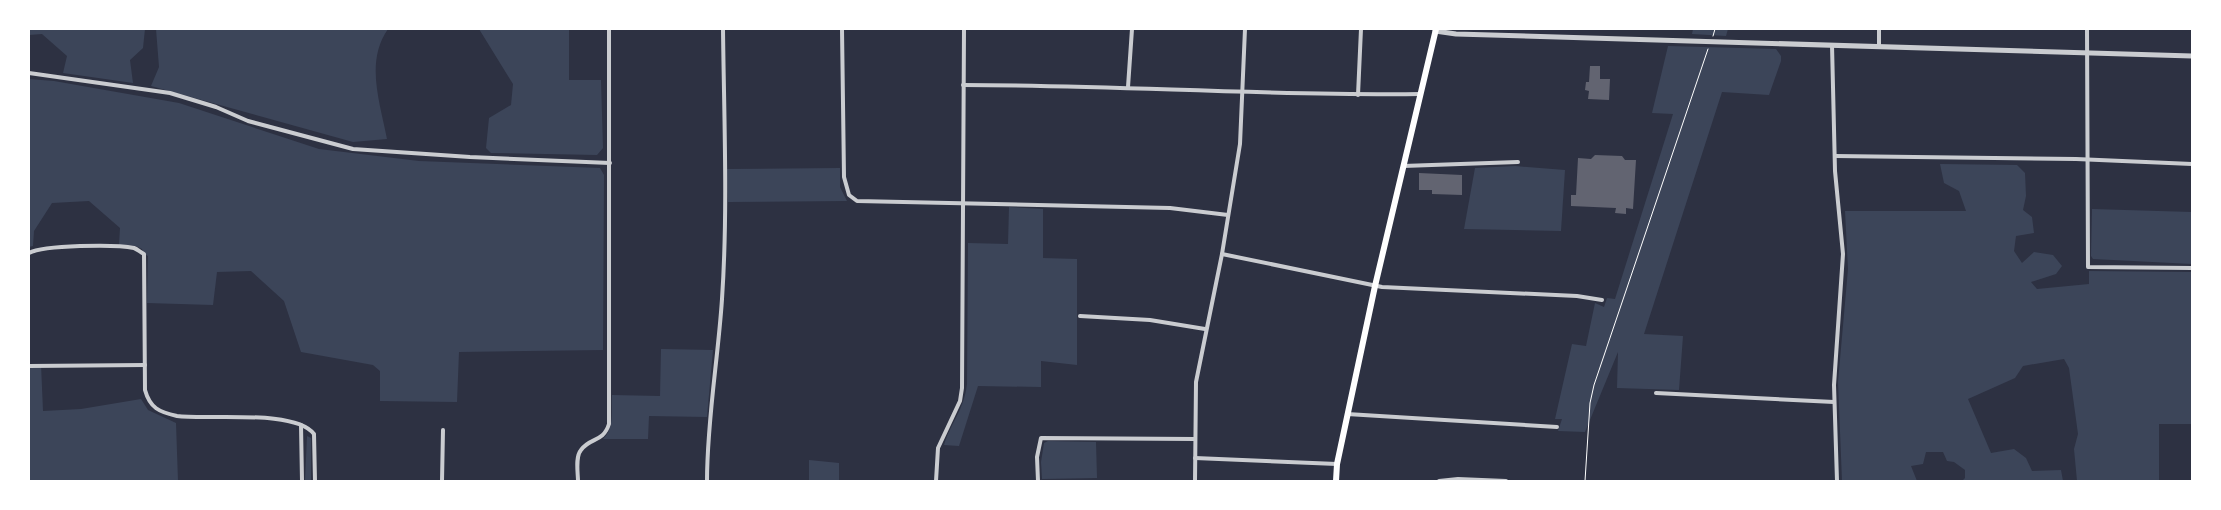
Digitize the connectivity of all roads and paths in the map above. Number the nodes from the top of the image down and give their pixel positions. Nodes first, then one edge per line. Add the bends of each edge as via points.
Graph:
1 (609, 29) edge
2 (724, 29) edge
3 (842, 29) edge
4 (964, 29) edge
5 (1132, 29) edge
6 (1245, 29) edge
7 (1361, 29) edge
8 (1715, 29) edge
9 (1879, 29) edge
10 (2087, 29) edge
11 (1435, 30) edge
12 (1712, 37) dead end
13 (1832, 45) junction
14 (1709, 46) dead end
15 (1879, 46) junction
16 (2086, 53) junction
17 (2192, 56) edge
18 (29, 73) edge
19 (963, 85) junction
20 (1128, 87) junction
21 (1242, 91) junction
22 (1420, 94) junction
23 (1358, 95) junction
24 (1835, 156) junction
25 (2088, 160) junction
26 (1518, 162) dead end
27 (610, 163) junction
28 (2192, 164) edge
29 (1403, 166) junction
30 (963, 202) junction
31 (1228, 215) junction
32 (29, 253) edge
33 (1222, 254) junction
34 (2192, 268) edge
35 (1375, 286) junction
36 (1602, 300) dead end
37 (1080, 316) dead end
38 (1205, 329) junction
39 (145, 365) junction
40 (29, 366) edge
41 (1656, 392) dead end
42 (1834, 402) junction
43 (1347, 414) junction
44 (301, 425) junction
45 (1557, 426) dead end
46 (443, 430) dead end
47 (1195, 440) junction
48 (1195, 458) junction
49 (1337, 464) junction
50 (302, 481) edge
51 (315, 481) edge
52 (442, 481) edge
53 (578, 481) edge
54 (707, 481) edge
55 (936, 481) edge
56 (1038, 481) edge
57 (1195, 481) edge
58 (1336, 481) edge
59 (1439, 481) edge
60 (1506, 481) edge
61 (1585, 481) edge
62 (1837, 481) edge

1 - 27 street
2 - 54 street via 724,252
3 - 30 street via 845,188 849,195 856,201
4 - 19 street
5 - 20 street
6 - 21 street
7 - 23 street
8 - 12 path
9 - 15 street
10 - 16 street
11 - 13 street via 1456,34
11 - 22 main road
13 - 15 street
13 - 24 street
14 - 61 path via 1594,385
15 - 16 street
16 - 17 street
16 - 25 street
18 - 27 street via 170,93 248,120 353,149
19 - 20 street
19 - 30 street
20 - 21 street
21 - 23 street
21 - 31 street via 1240,144
22 - 23 street
22 - 29 main road
24 - 25 street
24 - 42 street via 1843,254
25 - 28 street
25 - 34 street via 2088,266
26 - 29 street
27 - 53 street via 609,424 602,437 578,454
29 - 35 main road
30 - 31 street via 1170,208
30 - 55 street via 962,388 960,401 938,448
31 - 33 street
32 - 39 street via 37,248 92,247 135,248 144,254
33 - 35 street
33 - 38 street
35 - 36 street
35 - 43 main road
37 - 38 street via 1150,320
38 - 47 street via 1196,382
39 - 40 street
39 - 44 street via 145,390 155,409 190,418 269,418
41 - 42 street
42 - 62 street
43 - 45 street
43 - 49 main road
44 - 50 street
44 - 51 street via 314,434
46 - 52 street
47 - 48 street
47 - 56 street via 1041,438 1037,457
48 - 49 street
48 - 57 street
49 - 58 main road
59 - 60 street

